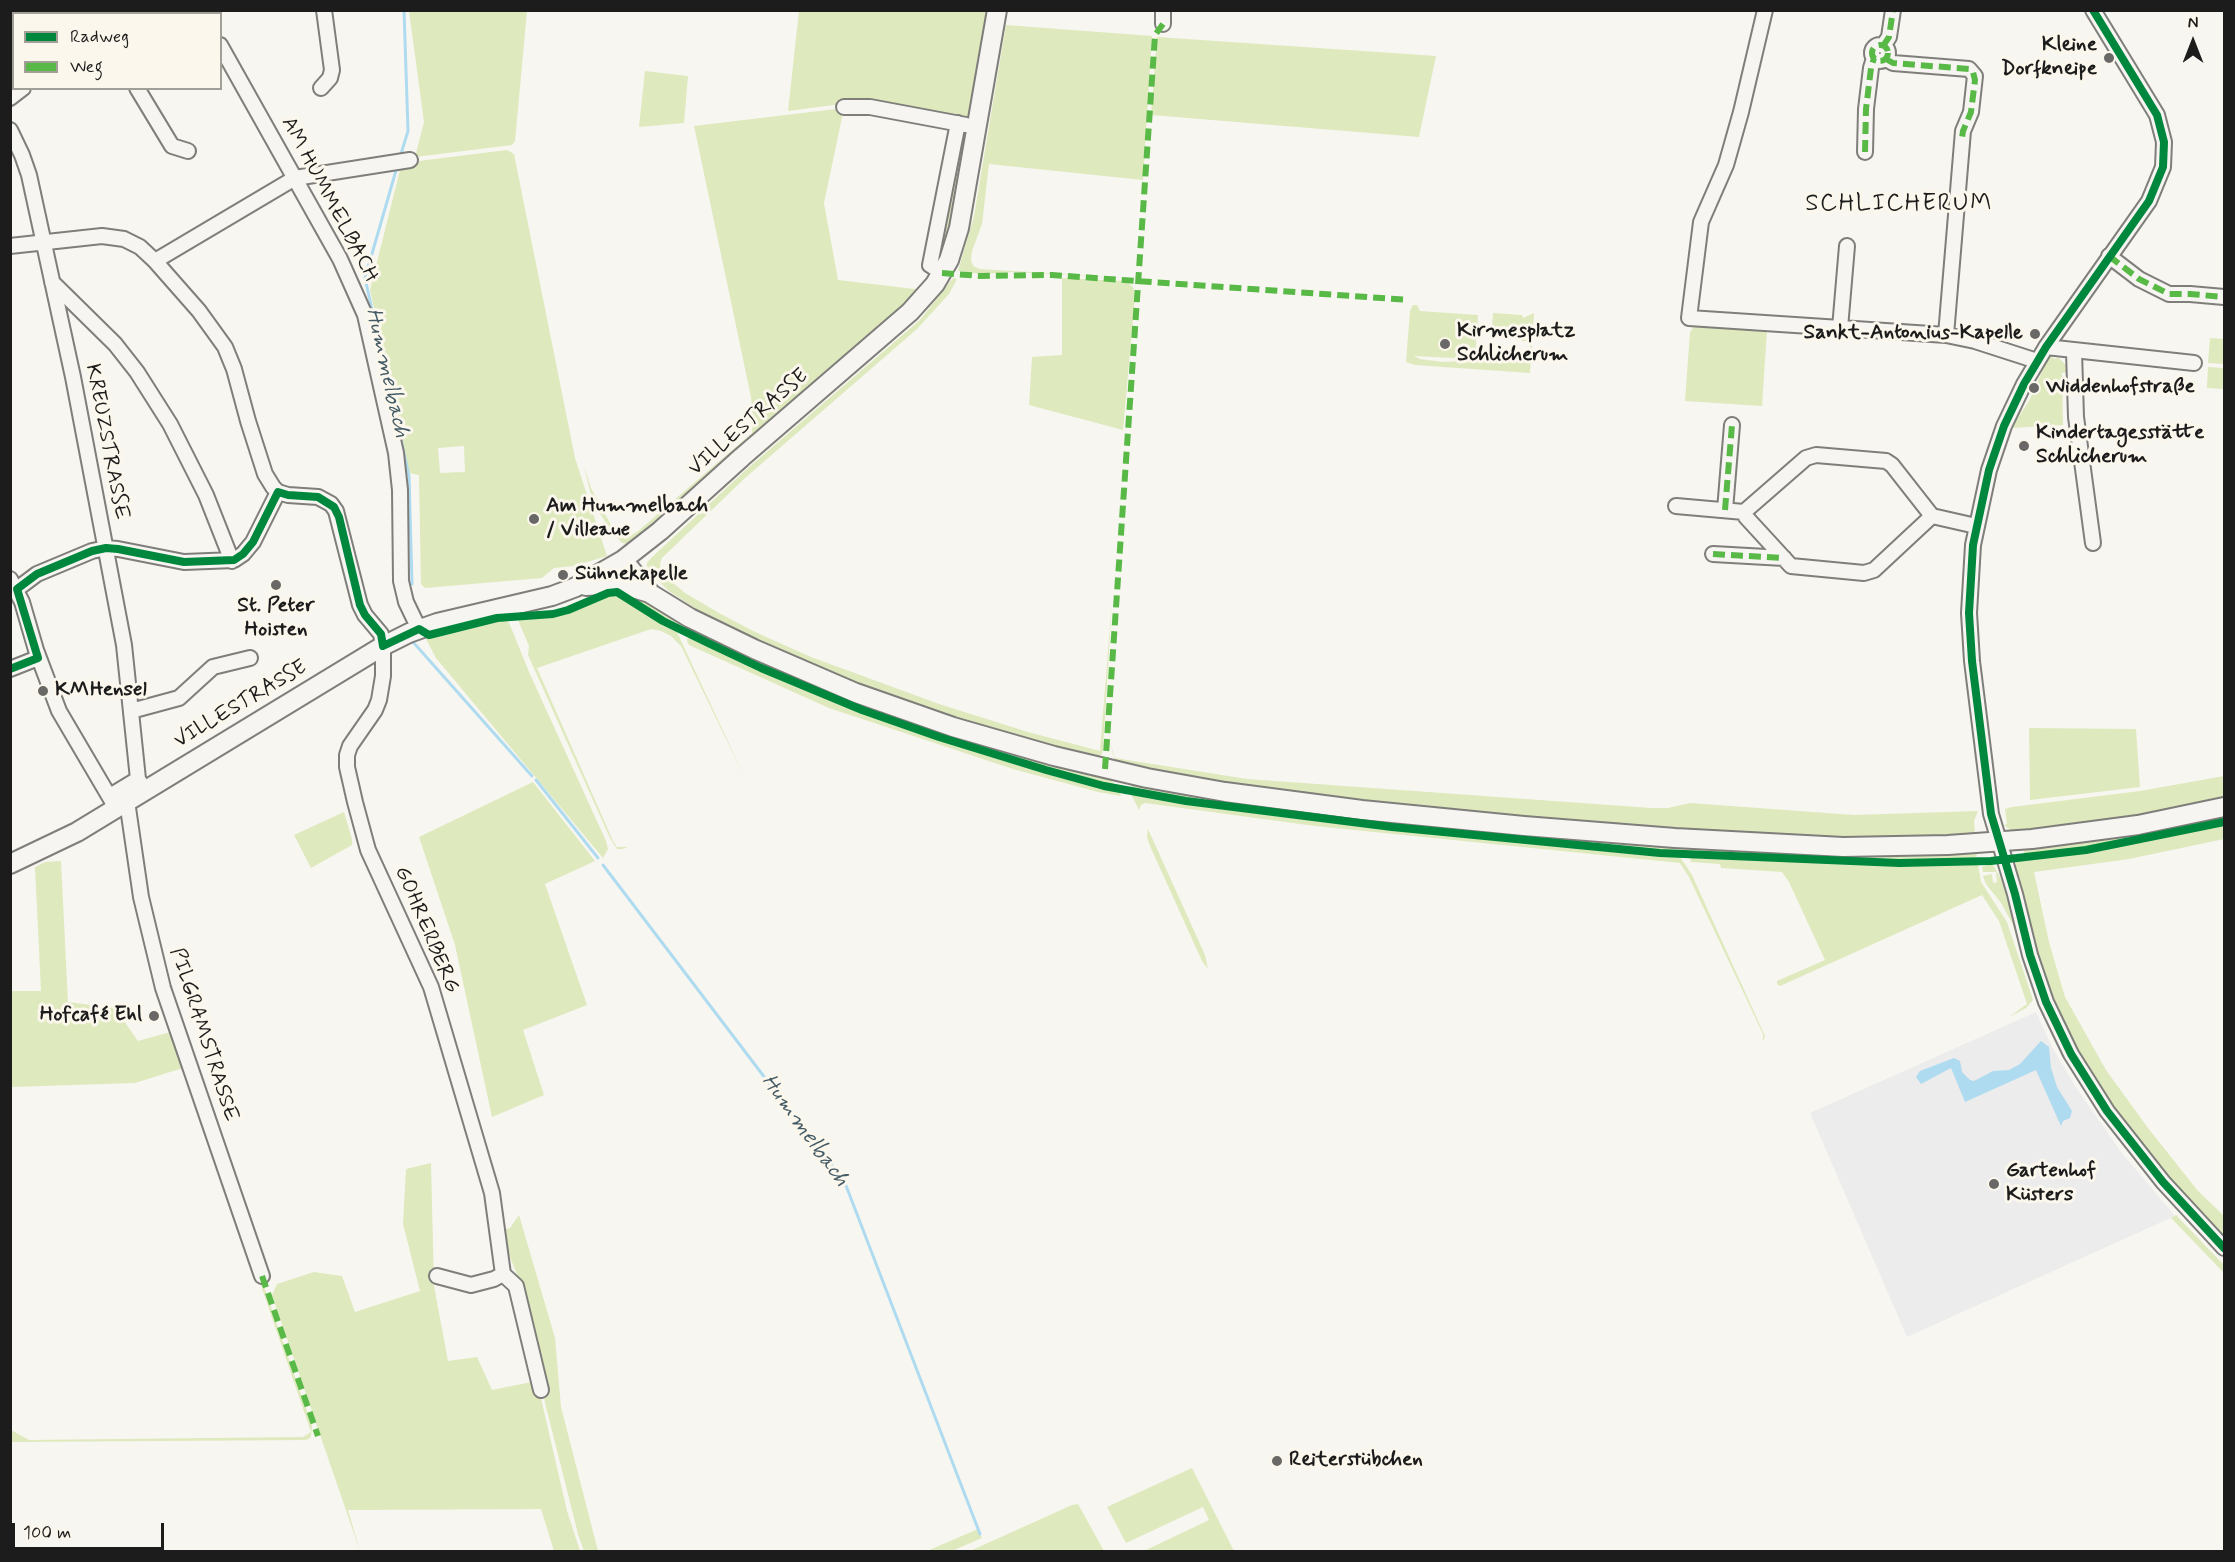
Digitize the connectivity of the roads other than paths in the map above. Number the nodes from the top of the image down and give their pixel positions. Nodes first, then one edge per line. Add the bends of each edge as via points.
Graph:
1 (324, 10) edge
2 (997, 10) edge
3 (1765, 10) edge
4 (1893, 10) edge
5 (2093, 10) edge
6 (222, 49) edge
7 (1881, 54) junction
8 (321, 88) dead end
9 (138, 90) edge
10 (844, 107) dead end
11 (968, 125) junction
12 (10, 130) edge
13 (188, 152) dead end
14 (1865, 152) dead end
15 (410, 160) dead end
16 (295, 178) junction
17 (42, 244) junction
18 (10, 246) edge
19 (1847, 246) dead end
20 (2109, 256) junction
21 (155, 261) junction
22 (52, 282) junction
23 (2224, 297) edge
24 (1840, 328) junction
25 (1947, 335) junction
26 (2046, 347) junction
27 (2074, 351) junction
28 (2037, 361) junction
29 (2194, 363) dead end
30 (1732, 425) dead end
31 (278, 492) junction
32 (1676, 506) dead end
33 (1725, 510) junction
34 (1744, 512) junction
35 (1932, 516) junction
36 (1976, 526) junction
37 (2092, 543) dead end
38 (106, 548) junction
39 (1713, 554) dead end
40 (1784, 558) junction
41 (623, 560) junction
42 (232, 561) junction
43 (14, 584) edge
44 (576, 587) junction
45 (651, 594) junction
46 (419, 629) junction
47 (383, 646) junction
48 (38, 658) junction
49 (250, 658) dead end
50 (10, 669) edge
51 (131, 711) junction
52 (142, 785) junction
53 (118, 802) junction
54 (2224, 807) edge
55 (1999, 842) junction
56 (10, 864) edge
57 (2224, 1248) edge
58 (503, 1274) junction
59 (262, 1276) dead end
60 (437, 1276) dead end
61 (541, 1390) dead end

1 - 8 street via 332,70
2 - 11 main road, VILLESTRASSE
3 - 24 street via 1726,165 1701,222 1689,318
4 - 7 street via 1889,37
5 - 20 street via 2154,107 2164,142 2163,166 2153,193
6 - 16 street, AM HUMMELBACH
7 - 14 street via 1871,68
7 - 25 street via 1893,63 1969,69 1975,76 1971,112 1963,131
9 - 13 street via 171,146
10 - 11 street via 870,106
11 - 41 main road, VILLESTRASSE via 959,228 949,260 924,298
12 - 17 street, KREUZSTRASSE via 29,175
15 - 16 street
16 - 21 street
16 - 46 street, AM HUMMELBACH via 340,259 369,330 398,465 401,581
17 - 18 street
17 - 21 street via 92,237 118,238 135,244
17 - 22 street, KREUZSTRASSE
19 - 24 street
20 - 23 street via 2139,279 2169,294
20 - 26 street
21 - 31 street via 225,347 265,474
22 - 38 street, KREUZSTRASSE
22 - 42 street via 137,372 170,424 206,495
24 - 25 street
25 - 28 street
26 - 27 street
26 - 28 street
27 - 29 street
27 - 37 street via 2076,417
28 - 36 street via 1999,440
30 - 33 street
31 - 42 street via 253,542
31 - 47 street via 318,497 334,507 360,605 381,634
32 - 33 street
33 - 34 street
34 - 35 street via 1806,458 1816,455 1888,462
34 - 40 street
35 - 36 street
35 - 40 street via 1871,572 1797,568
36 - 55 street via 1969,582 1969,629 1989,803
38 - 42 street via 184,562
38 - 43 street
38 - 51 street, KREUZSTRASSE via 124,645
39 - 40 street
41 - 44 main road, VILLESTRASSE
41 - 45 main road
43 - 48 street
44 - 45 main road via 619,584
44 - 46 main road, VILLESTRASSE
45 - 55 main road via 754,650 886,704 1053,756 1178,784 1373,811 1675,838 1843,847
46 - 47 main road, VILLESTRASSE
47 - 52 main road, VILLESTRASSE
47 - 58 street, GOHRERBERG via 379,700 348,750 349,779 368,850 431,987 492,1193
48 - 50 street
48 - 53 street via 59,711
49 - 51 street via 213,667 179,698
51 - 52 street, KREUZSTRASSE
52 - 53 main road, VILLESTRASSE
53 - 56 main road, VILLESTRASSE via 52,846
53 - 59 street, PILGRAMSTRASSE via 163,988
54 - 55 main road via 2113,829
55 - 57 street via 2038,982 2071,1054 2132,1144
58 - 60 street via 471,1285
58 - 61 street, GOHRERBERG via 516,1286

